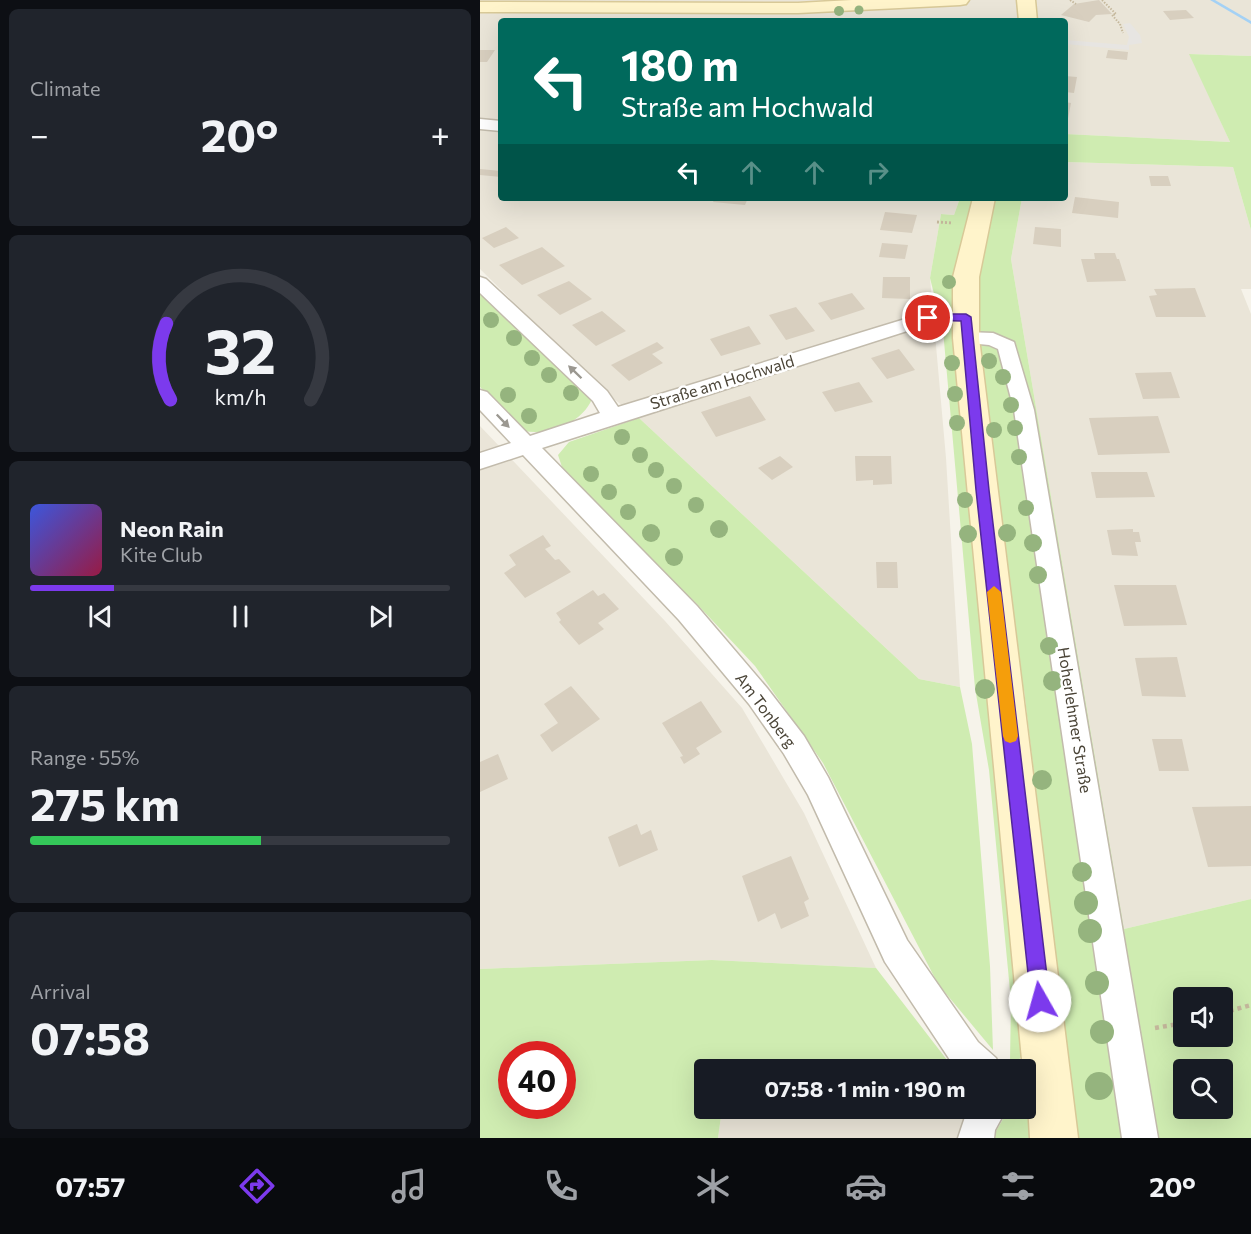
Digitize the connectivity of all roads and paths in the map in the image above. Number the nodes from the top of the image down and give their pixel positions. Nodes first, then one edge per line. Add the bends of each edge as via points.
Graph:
1 (960, 0) edge
2 (1026, 0) edge
3 (1070, 0) edge
4 (1102, 0) edge
5 (756, 4) edge
6 (1076, 4) dead end
7 (481, 8) edge
8 (1028, 18) edge
9 (1123, 33) dead end
10 (480, 124) edge
11 (498, 126) edge
12 (983, 201) edge
13 (937, 222) dead end
14 (957, 224) dead end
15 (480, 283) edge
16 (966, 328) junction
17 (480, 397) edge
18 (614, 416) junction
19 (526, 444) junction
20 (480, 461) edge
21 (1251, 1005) edge
22 (1233, 1010) edge
23 (972, 1059) edge
24 (1037, 1088) edge
25 (982, 1119) edge
26 (976, 1138) edge
27 (1054, 1138) edge
28 (1140, 1138) edge

1 - 5 street via 861,6
2 - 8 street
3 - 6 path
4 - 9 path via 1116,14 1112,15
5 - 7 street
10 - 11 street
12 - 16 street via 966,277
13 - 14 path
18 -> 15 street via 600,396
16 - 18 street, Straße am Hochwald via 928,318
16 - 24 street
16 - 28 street, Hoherlehmer Straße via 1007,346 1024,410
17 -> 19 street, Am Tonberg
18 - 19 street, Straße am Hochwald
19 - 20 street, Straße am Hochwald
19 - 23 street, Am Tonberg via 688,613 770,711 818,786 896,951
21 - 22 path
24 - 27 street
25 - 26 street

